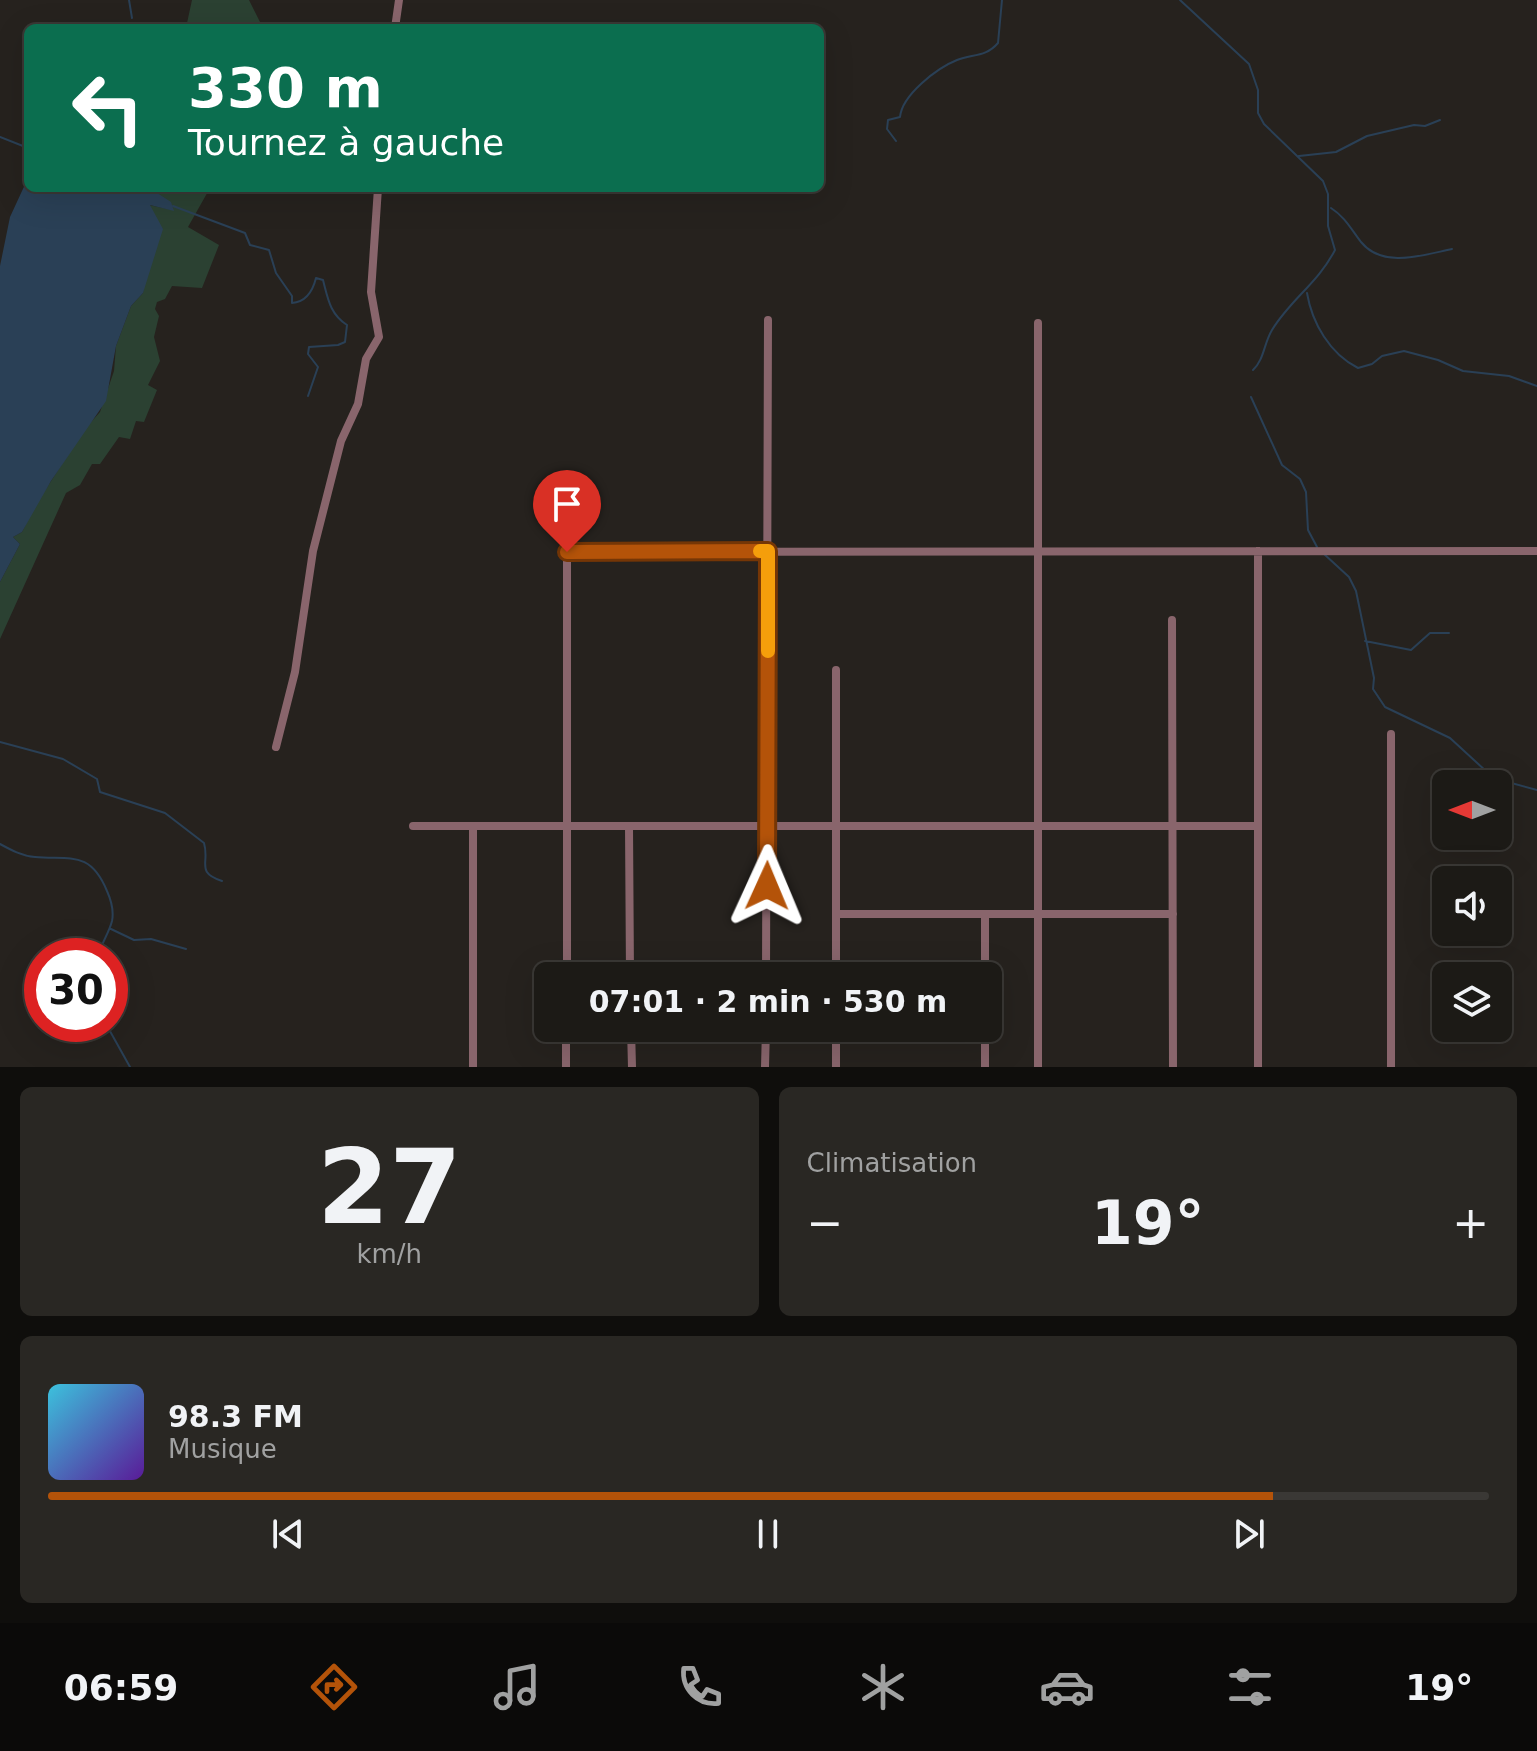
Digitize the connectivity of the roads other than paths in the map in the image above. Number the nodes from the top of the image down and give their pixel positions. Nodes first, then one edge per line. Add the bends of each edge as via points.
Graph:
1 (399, 0) edge
2 (396, 24) edge
3 (378, 192) edge
4 (768, 320) dead end
5 (1038, 323) dead end
6 (768, 551) junction
7 (1038, 551) junction
8 (1258, 551) junction
9 (1537, 551) edge
10 (1172, 620) dead end
11 (836, 670) dead end
12 (1391, 734) dead end
13 (276, 747) dead end
14 (413, 826) dead end
15 (473, 826) junction
16 (567, 826) junction
17 (629, 826) junction
18 (768, 826) junction
19 (836, 826) junction
20 (1038, 826) junction
21 (1173, 826) junction
22 (1258, 826) junction
23 (836, 914) junction
24 (985, 914) junction
25 (1038, 914) junction
26 (1173, 914) junction
27 (567, 962) edge
28 (630, 962) edge
29 (766, 962) edge
30 (836, 962) edge
31 (985, 962) edge
32 (566, 1042) edge
33 (631, 1042) edge
34 (766, 1042) edge
35 (836, 1042) edge
36 (985, 1042) edge
37 (473, 1067) edge
38 (566, 1067) edge
39 (632, 1067) edge
40 (765, 1067) edge
41 (836, 1067) edge
42 (985, 1067) edge
43 (1038, 1067) edge
44 (1173, 1067) edge
45 (1258, 1067) edge
46 (1391, 1067) edge

1 - 2 street
3 - 13 street via 371,292 379,337 366,359 358,404 341,441 313,551 295,672
4 - 6 street
5 - 7 street
6 - 7 street
6 - 16 street via 567,552
6 - 18 street
7 - 8 street
7 - 20 street
8 - 9 street
8 - 22 street
10 - 21 street
11 - 19 street
12 - 46 street
14 - 15 street
15 - 16 street
15 - 37 street
16 - 17 street
16 - 27 street
17 - 18 street
17 - 28 street
18 - 19 street
18 - 29 street
19 - 20 street
19 - 23 street
20 - 21 street
20 - 25 street
21 - 22 street
21 - 26 street
22 - 45 street
23 - 24 street
23 - 30 street
24 - 25 street
24 - 31 street
25 - 26 street
25 - 43 street
26 - 44 street
32 - 38 street
33 - 39 street
34 - 40 street
35 - 41 street
36 - 42 street

